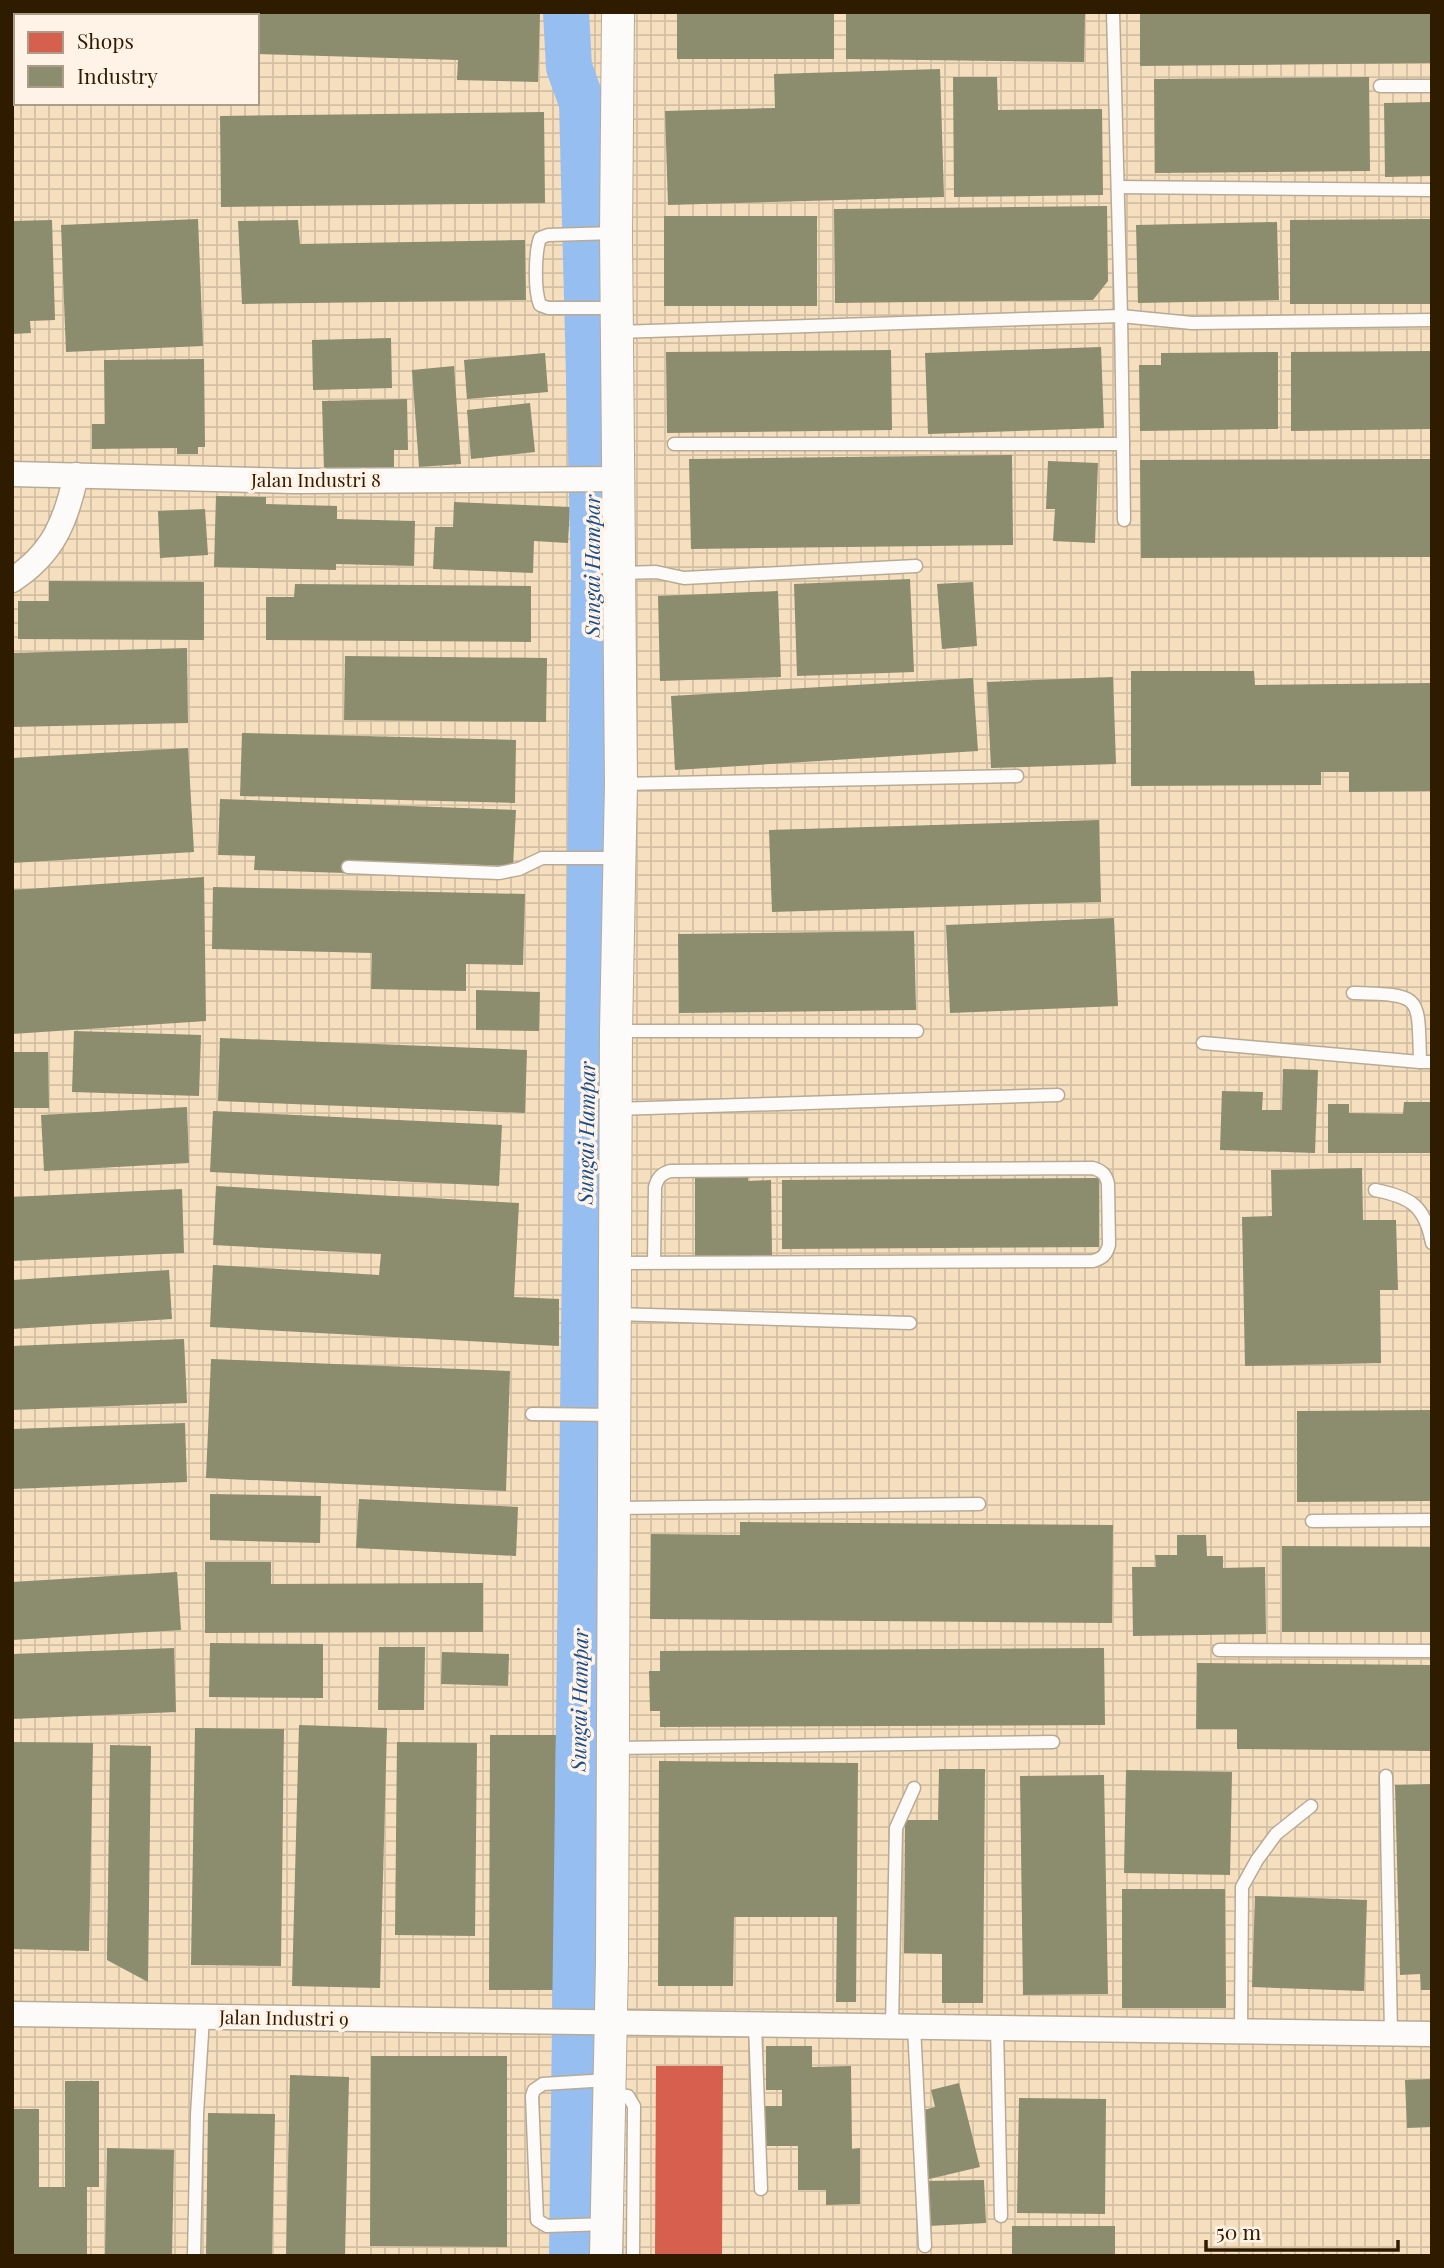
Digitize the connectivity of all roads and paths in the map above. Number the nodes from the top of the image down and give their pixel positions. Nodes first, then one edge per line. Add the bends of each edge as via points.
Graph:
1 (618, 12) edge
2 (1112, 12) edge
3 (1380, 86) dead end
4 (1432, 86) edge
5 (1118, 187) junction
6 (1432, 190) edge
7 (608, 233) junction
8 (612, 316) junction
9 (1121, 316) junction
10 (1432, 320) edge
11 (674, 444) dead end
12 (1123, 444) junction
13 (12, 474) edge
14 (76, 475) junction
15 (615, 479) junction
16 (1124, 520) dead end
17 (916, 566) dead end
18 (620, 573) junction
19 (12, 580) edge
20 (1017, 776) dead end
21 (621, 784) junction
22 (614, 858) junction
23 (348, 867) dead end
24 (1353, 993) dead end
25 (616, 1031) junction
26 (917, 1031) dead end
27 (1203, 1043) dead end
28 (1426, 1062) edge
29 (1058, 1095) dead end
30 (616, 1108) junction
31 (1374, 1190) dead end
32 (1432, 1243) edge
33 (615, 1263) junction
34 (654, 1263) junction
35 (615, 1314) junction
36 (910, 1323) dead end
37 (532, 1414) dead end
38 (607, 1415) junction
39 (979, 1504) dead end
40 (614, 1508) junction
41 (1432, 1520) edge
42 (1312, 1521) dead end
43 (1219, 1650) dead end
44 (1432, 1651) edge
45 (1053, 1742) dead end
46 (613, 1748) junction
47 (1386, 1776) dead end
48 (914, 1788) dead end
49 (1311, 1807) dead end
50 (12, 2014) edge
51 (202, 2017) junction
52 (603, 2023) junction
53 (755, 2024) junction
54 (903, 2026) junction
55 (997, 2027) junction
56 (1241, 2031) junction
57 (1391, 2033) junction
58 (1432, 2034) edge
59 (603, 2085) junction
60 (761, 2189) dead end
61 (1000, 2216) dead end
62 (600, 2225) junction
63 (925, 2246) dead end
64 (194, 2256) edge
65 (606, 2256) edge
66 (633, 2256) edge

1 - 7 street
2 - 5 lane
3 - 4 lane
5 - 6 lane
5 - 9 lane
7 - 8 street
7 - 8 lane via 540,238 537,297 540,305 548,308
8 - 9 lane
8 - 15 street
9 - 10 lane via 1192,323
9 - 12 lane
11 - 12 lane
12 - 16 lane
13 - 14 street, Jalan Industri 8
14 - 15 street, Jalan Industri 8 via 294,481
14 - 19 street via 61,527 47,550
15 - 18 street
17 - 18 lane via 703,578
18 - 21 street
20 - 21 lane
21 - 22 street
22 - 23 lane via 542,858 499,873
22 - 25 street
24 - 28 lane via 1396,994 1416,1006
25 - 26 lane
25 - 30 street
27 - 28 lane
29 - 30 lane
30 - 33 street
31 - 32 lane via 1399,1195 1415,1205 1427,1221
33 - 34 lane
33 - 35 street
34 - 34 lane via 655,1186 657,1179 670,1171 1093,1168 1101,1170 1108,1184 1109,1245 1107,1253 1093,1261
35 - 36 lane
35 - 38 street
37 - 38 lane
38 - 40 street
39 - 40 lane
40 - 46 street
41 - 42 lane
43 - 44 lane
45 - 46 lane
46 - 52 street
47 - 57 lane
48 - 54 lane via 896,1828
49 - 56 lane via 1276,1834 1242,1887
50 - 51 street, Jalan Industri 9
51 - 52 street, Jalan Industri 9
51 - 64 lane
52 - 53 street, Jalan Industri 9
52 - 59 street
53 - 54 street, Jalan Industri 9
53 - 60 lane
54 - 55 street, Jalan Industri 9
54 - 63 lane
55 - 56 street, Jalan Industri 9
55 - 61 lane
56 - 57 street, Jalan Industri 9
57 - 58 street, Jalan Industri 9
59 - 62 street
59 - 62 lane via 556,2083 538,2086 532,2096 535,2214 541,2224
59 - 66 lane via 628,2096 634,2106
62 - 65 street

